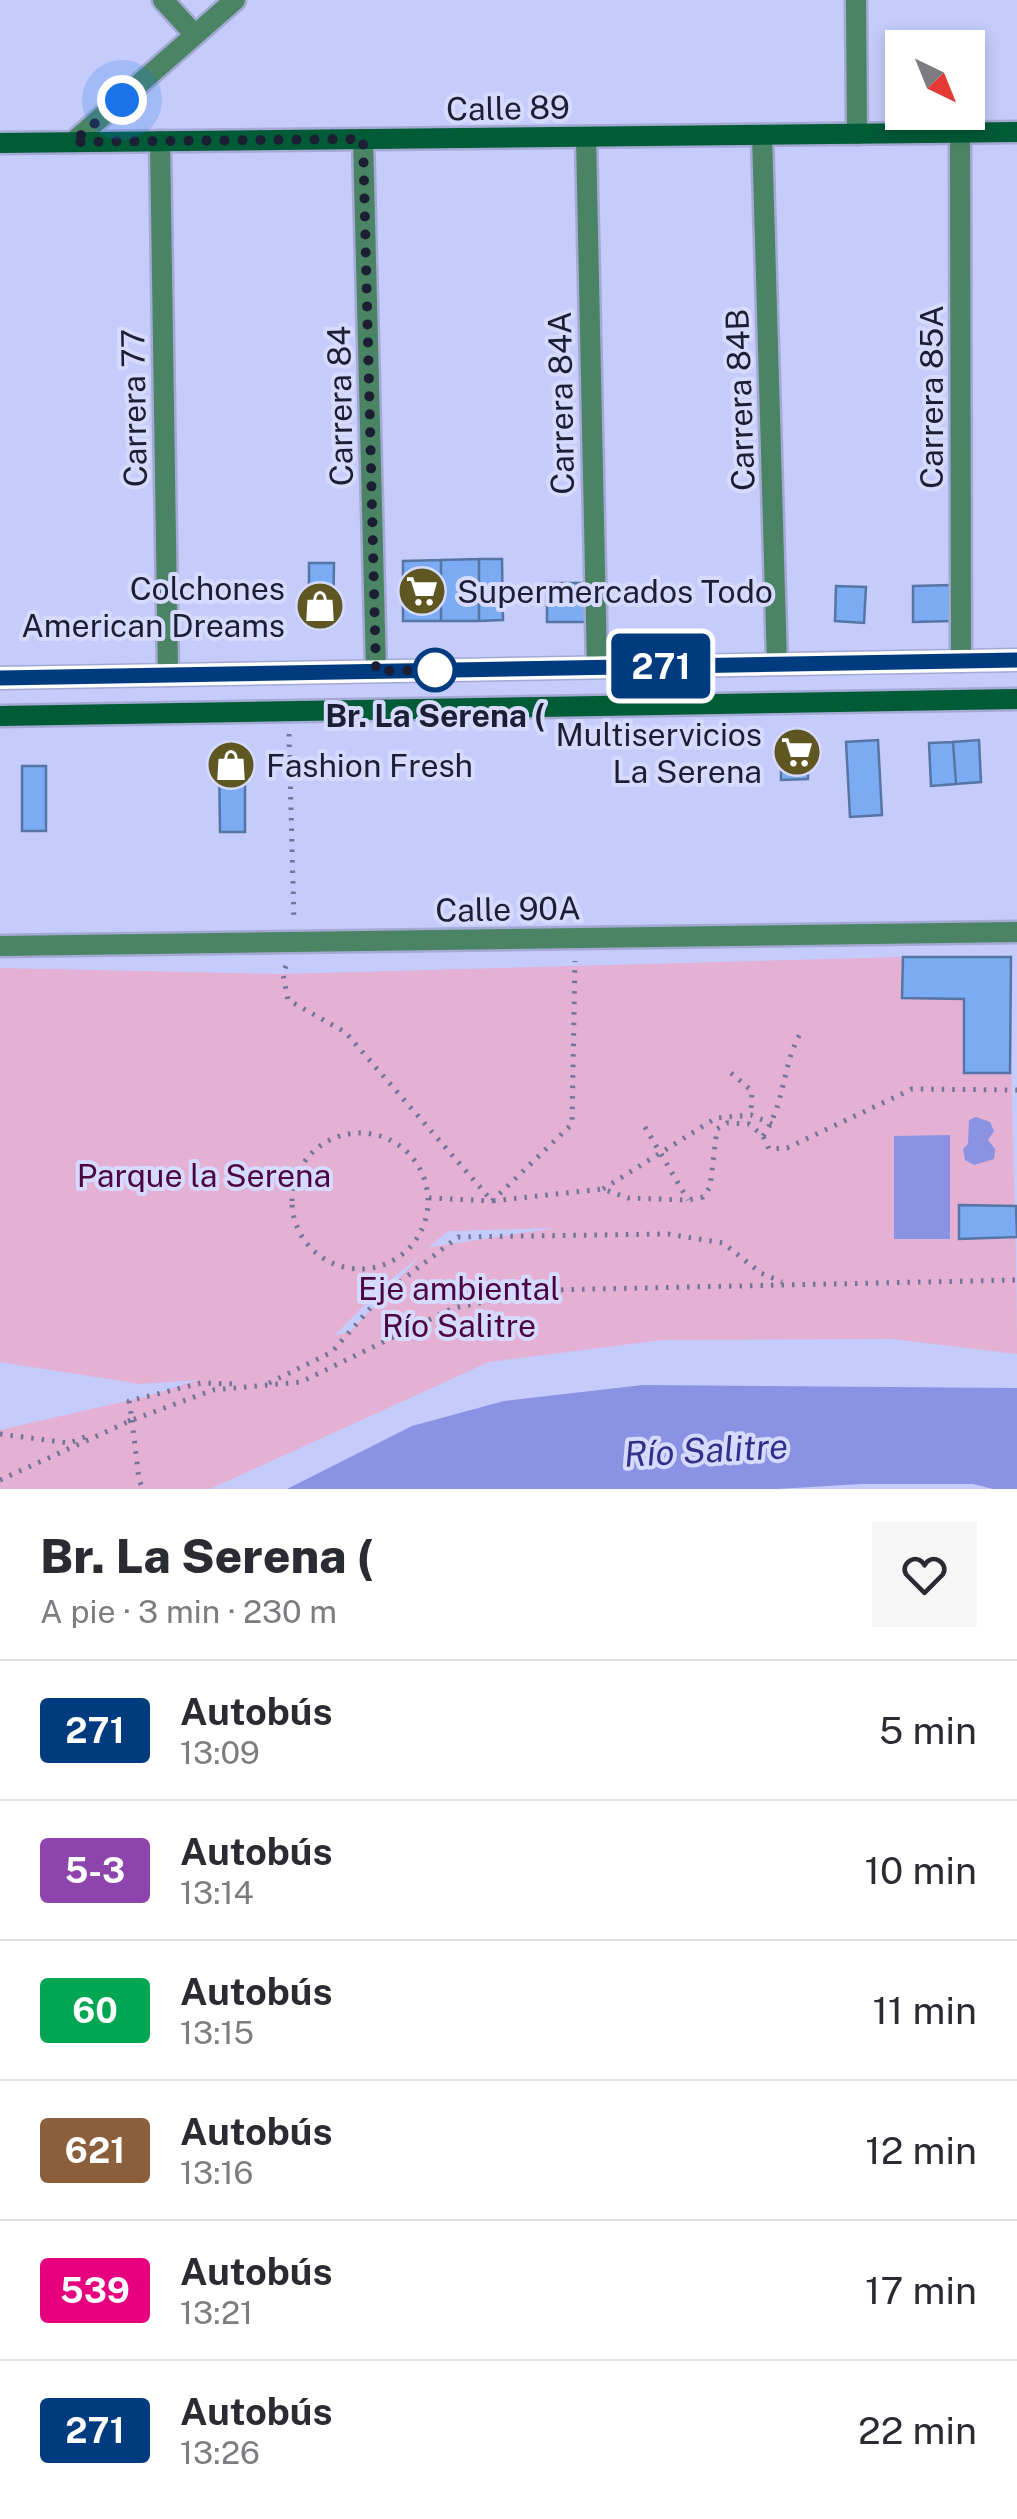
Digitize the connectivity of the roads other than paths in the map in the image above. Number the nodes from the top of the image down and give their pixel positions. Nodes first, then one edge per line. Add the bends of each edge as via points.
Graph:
1 (163, 0) edge
2 (235, 0) edge
3 (856, 0) edge
4 (195, 36) junction
5 (1017, 132) edge
6 (960, 133) junction
7 (857, 134) junction
8 (762, 135) junction
9 (586, 137) junction
10 (363, 139) junction
11 (160, 141) junction
12 (73, 142) junction
13 (0, 143) edge
14 (1017, 660) edge
15 (961, 661) junction
16 (777, 664) junction
17 (597, 667) junction
18 (376, 671) junction
19 (168, 675) junction
20 (0, 678) edge
21 (1017, 699) edge
22 (0, 716) edge
23 (1017, 932) edge
24 (0, 946) edge

1 - 4 street
2 - 4 street
3 - 7 street
4 - 12 street
5 - 6 main road, Calle 89
6 - 7 main road, Calle 89
6 - 15 street, Carrera 85A
7 - 8 main road, Calle 89
8 - 9 main road, Calle 89
8 - 16 street, Carrera 84B
9 - 10 main road, Calle 89
9 - 17 street, Carrera 84A
10 - 11 main road, Calle 89
10 - 18 street, Carrera 84
11 - 12 main road, Calle 89
11 - 19 street, Carrera 77
12 - 13 main road, Calle 89
14 - 15 main road
15 - 16 main road
16 - 17 main road
17 - 18 main road
18 - 19 main road
19 - 20 main road
21 - 22 main road
23 - 24 street, Calle 90A

